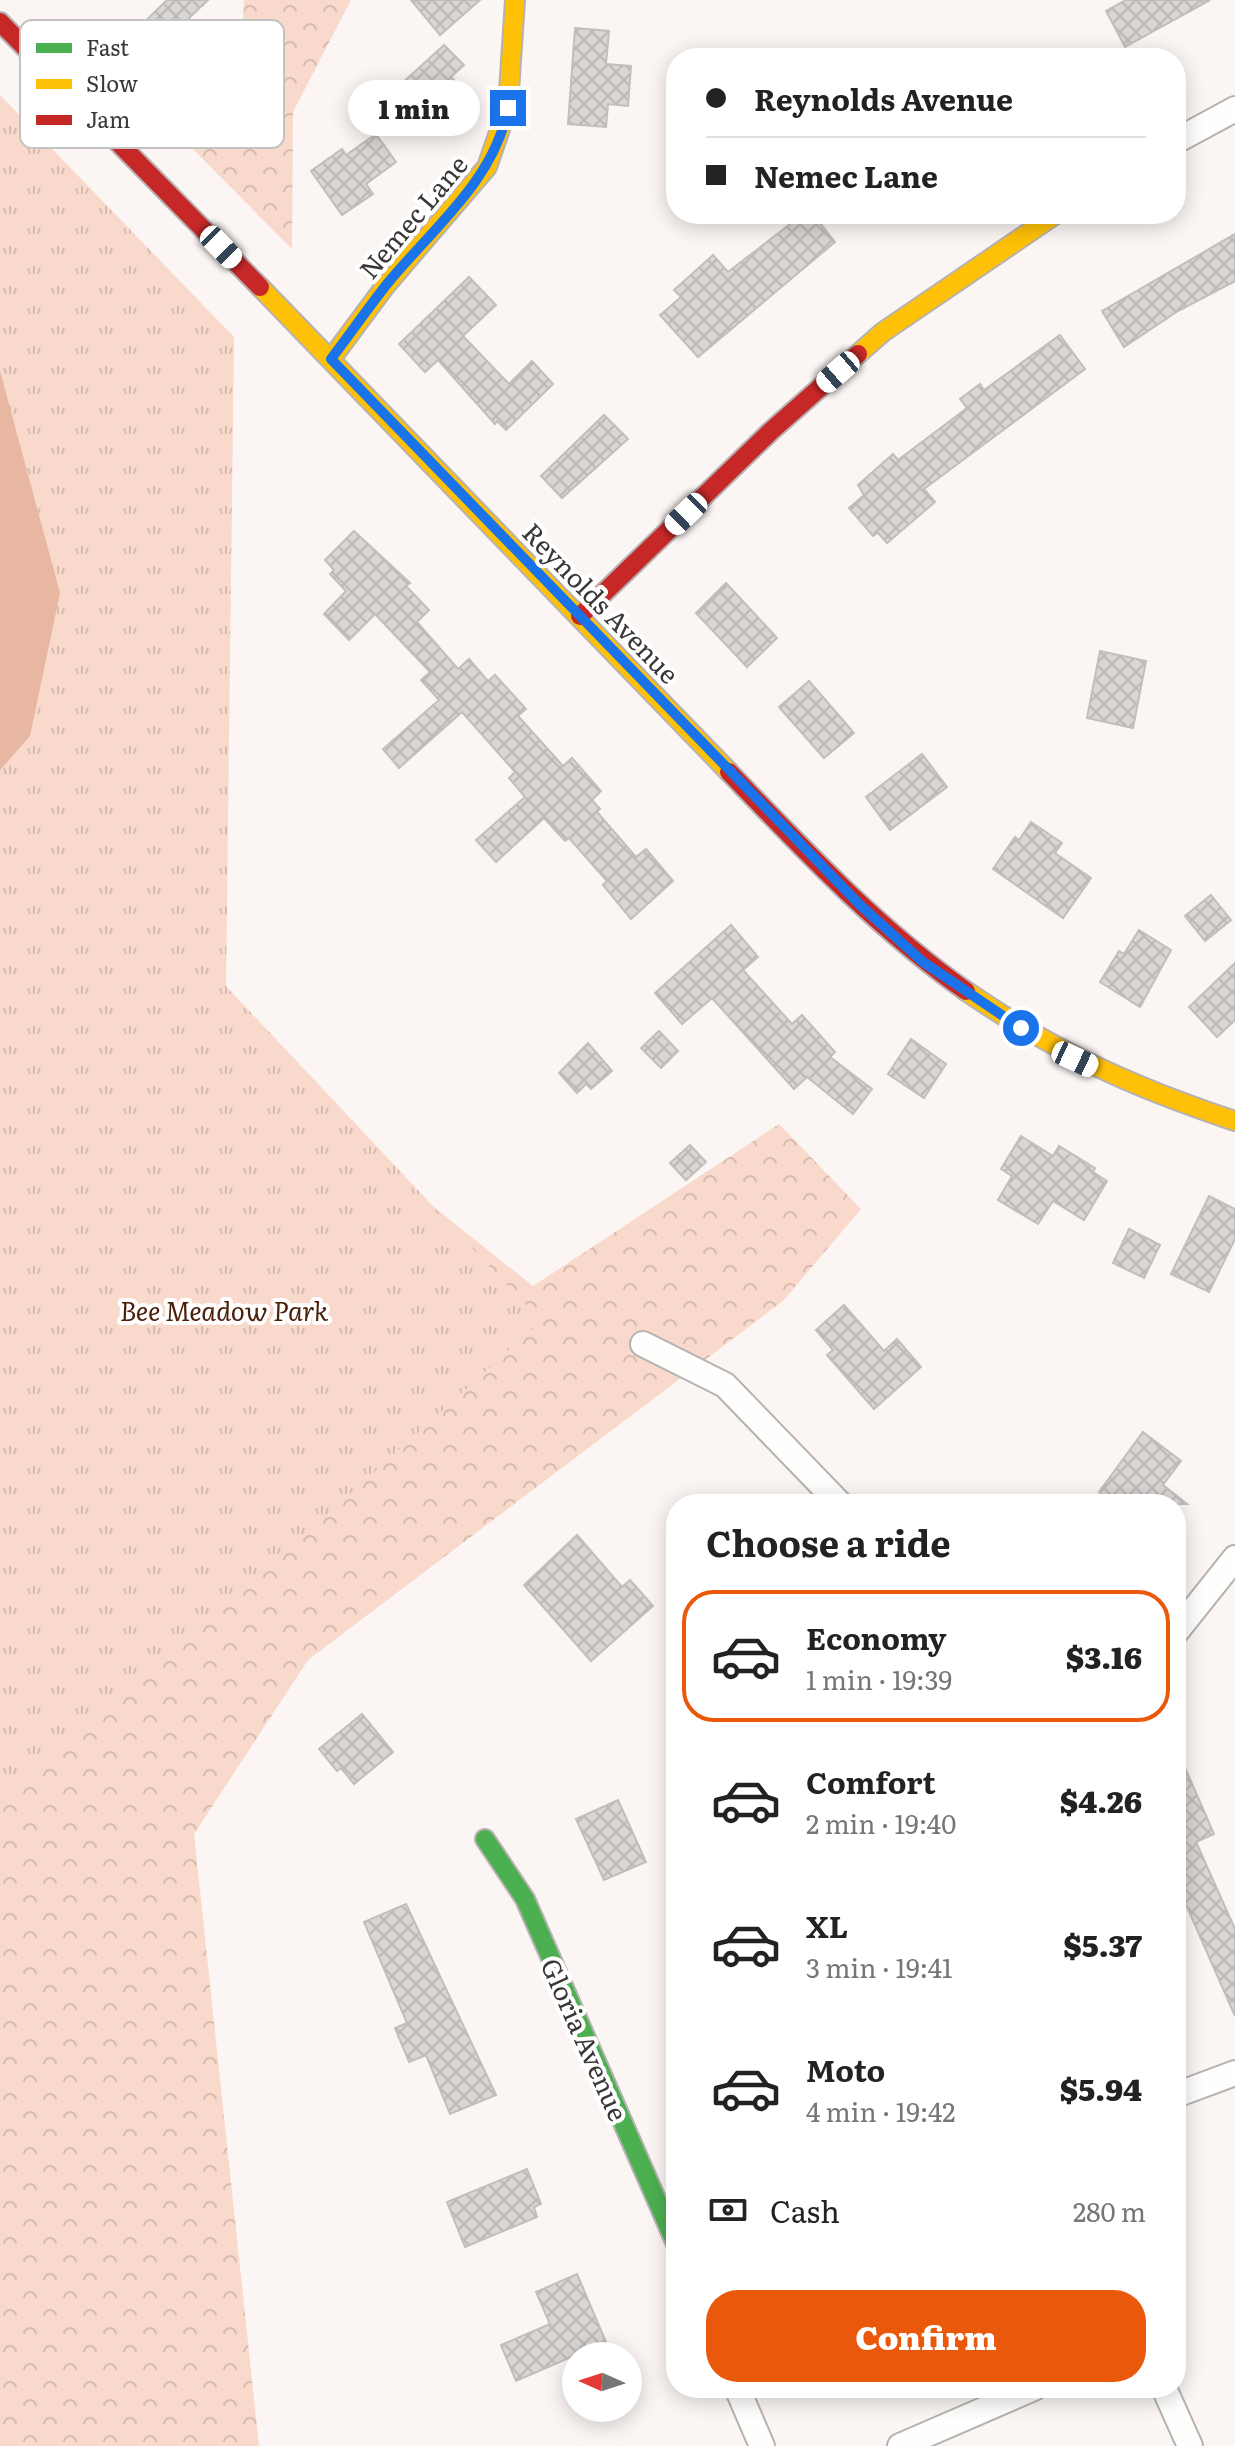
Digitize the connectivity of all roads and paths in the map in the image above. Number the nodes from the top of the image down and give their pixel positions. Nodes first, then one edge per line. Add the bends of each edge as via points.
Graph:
1 (515, 0) edge
2 (0, 22) edge
3 (20, 42) edge
4 (1235, 109) edge
5 (1186, 136) edge
6 (124, 148) edge
7 (1041, 224) edge
8 (331, 359) junction
9 (580, 616) junction
10 (1235, 1121) edge
11 (643, 1344) dead end
12 (830, 1494) edge
13 (1235, 1558) edge
14 (1186, 1619) edge
15 (485, 1839) dead end
16 (1235, 2073) edge
17 (1186, 2091) edge
18 (666, 2221) edge
19 (741, 2398) edge
20 (1011, 2398) edge
21 (1168, 2398) edge
22 (762, 2446) edge
23 (900, 2446) edge
24 (1190, 2446) edge

1 - 8 street, Nemec Lane via 512,87 497,148
2 - 3 street, Reynolds Avenue
4 - 5 street
6 - 8 street, Reynolds Avenue
7 - 9 street via 883,332 771,431
8 - 9 street, Reynolds Avenue
9 - 10 street, Reynolds Avenue via 795,841 923,962 993,1012 1075,1059 1144,1091
11 - 12 street via 725,1385
13 - 14 street
15 - 18 street, Gloria Avenue via 525,1899
16 - 17 street
19 - 22 street
20 - 23 street
21 - 24 street

